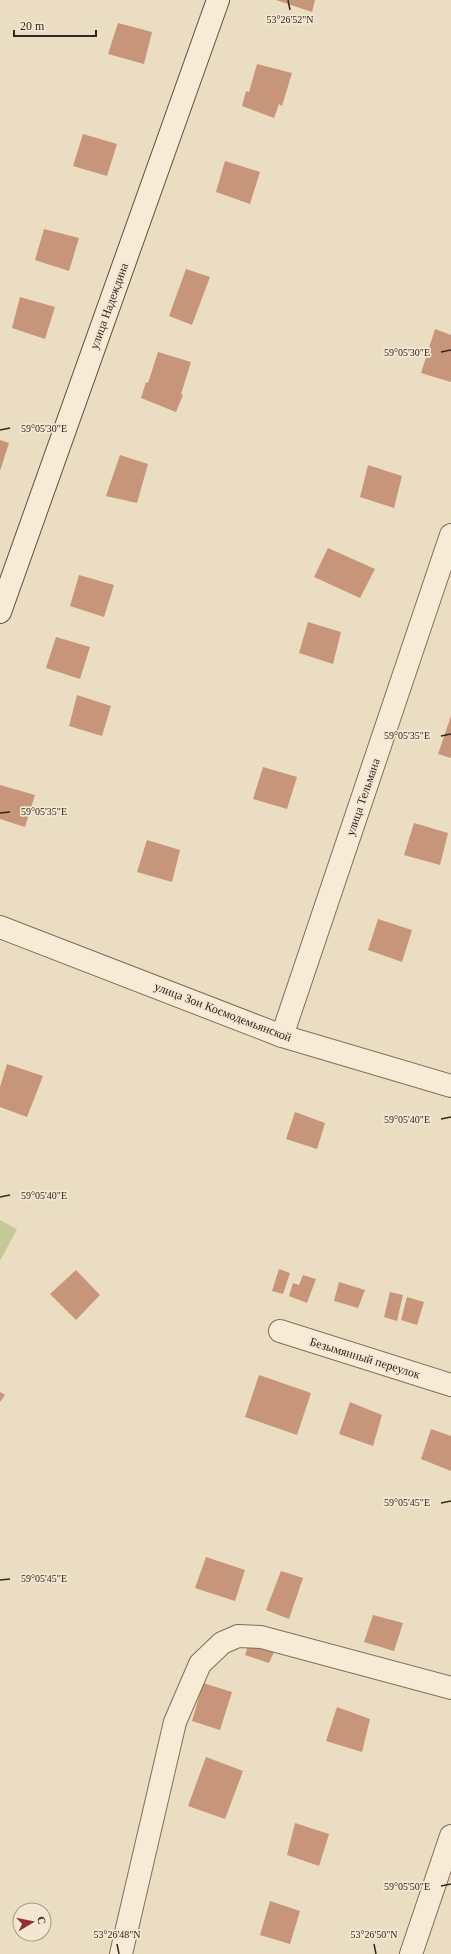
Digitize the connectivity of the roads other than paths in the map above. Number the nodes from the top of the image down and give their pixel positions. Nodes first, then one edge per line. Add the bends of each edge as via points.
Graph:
1 (218, 0) edge
2 (451, 535) edge
3 (0, 612) edge
4 (0, 927) edge
5 (282, 1036) junction
6 (451, 1086) edge
7 (280, 1331) dead end
8 (451, 1385) edge
9 (451, 1688) edge
10 (451, 1836) edge
11 (121, 1954) edge
12 (411, 1954) edge

1 - 3 street, улица Надеждина
2 - 5 street, улица Тельмана
4 - 5 street, улица Зои Космодемьянской
5 - 6 street, улица Зои Космодемьянской
7 - 8 street, Безымянный переулок
9 - 11 street via 261,1637 238,1636 222,1643 200,1664 174,1722
10 - 12 street

